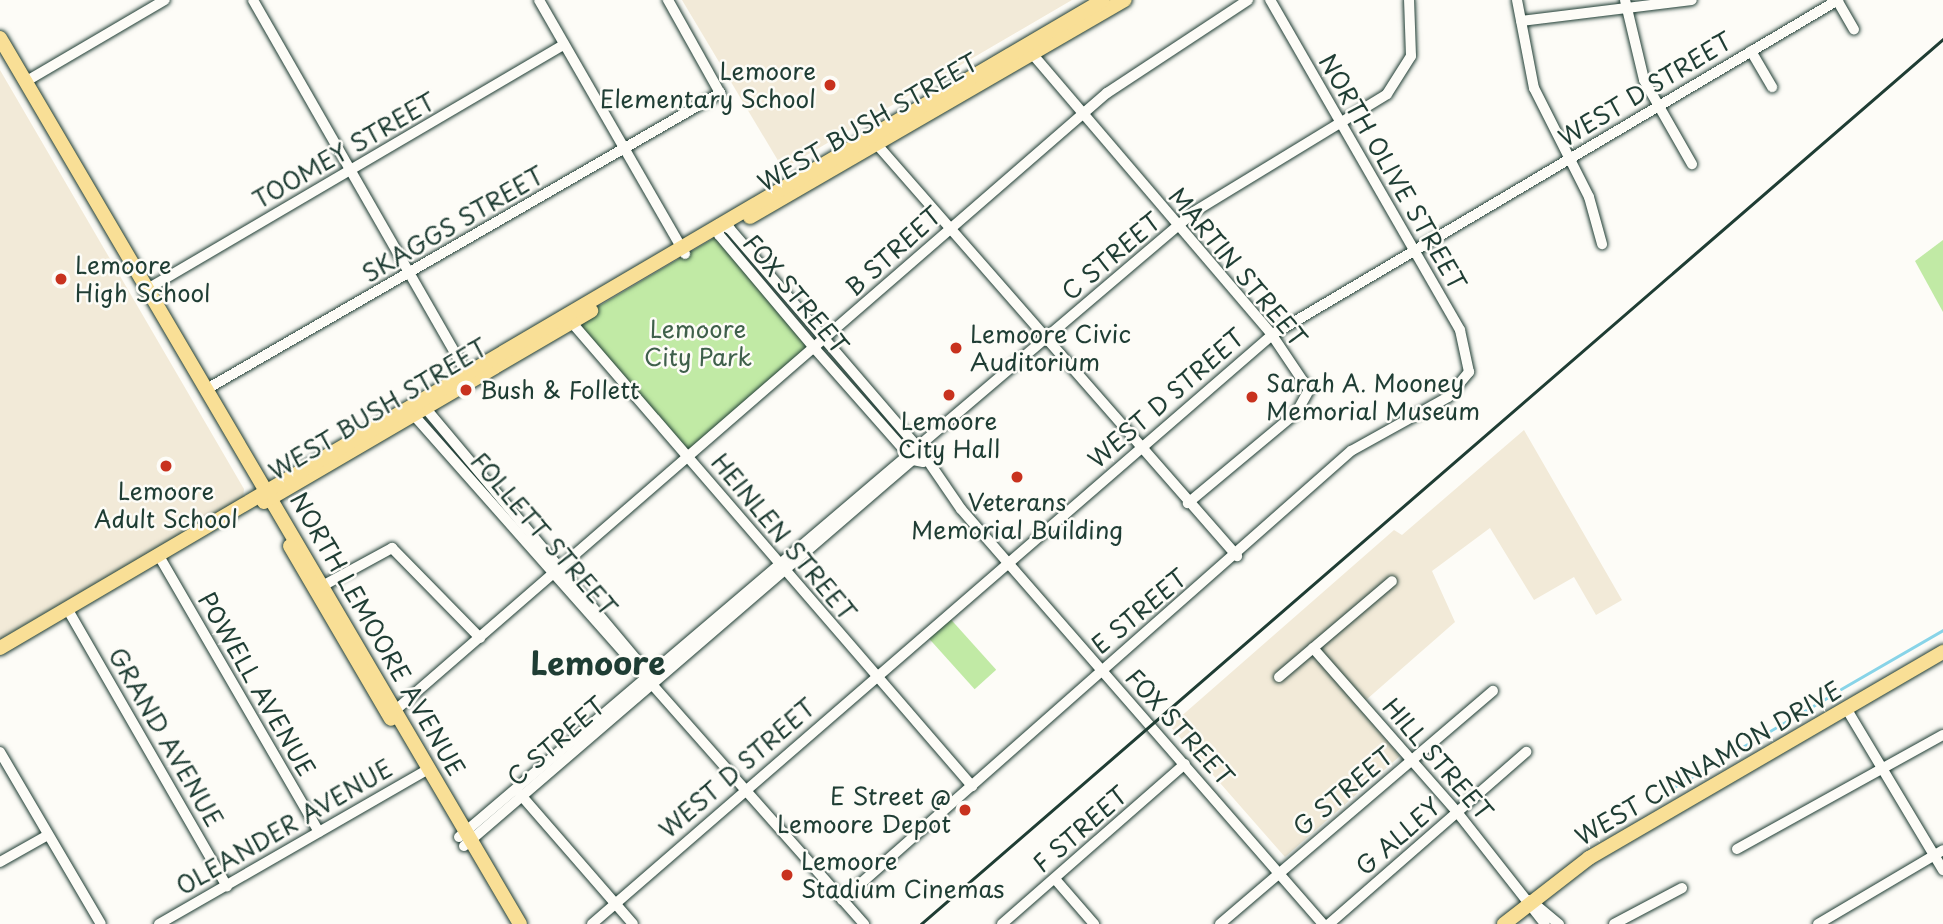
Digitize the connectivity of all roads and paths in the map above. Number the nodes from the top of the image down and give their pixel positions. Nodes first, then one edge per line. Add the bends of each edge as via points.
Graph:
1 (165, 0) edge
2 (253, 0) edge
3 (539, 0) edge
4 (668, 0) edge
5 (1125, 0) edge
6 (1248, 0) edge
7 (1270, 0) edge
8 (1409, 0) edge
9 (1517, 0) edge
10 (1692, 0) edge
11 (1838, 0) edge
12 (1096, 5) edge
13 (1625, 5) edge
14 (1521, 20) junction
15 (1854, 29) dead end
16 (0, 38) edge
17 (564, 45) junction
18 (1028, 49) junction
19 (1751, 51) junction
20 (25, 82) junction
21 (1772, 87) dead end
22 (1658, 107) junction
23 (1083, 114) junction
24 (1341, 122) junction
25 (873, 140) junction
26 (625, 149) junction
27 (1568, 159) junction
28 (1692, 164) dead end
29 (351, 171) junction
30 (1178, 226) junction
31 (722, 229) junction
32 (947, 230) junction
33 (1602, 244) dead end
34 (1413, 246) junction
35 (683, 250) junction
36 (411, 273) junction
37 (144, 291) junction
38 (569, 318) junction
39 (1272, 335) junction
40 (1045, 339) junction
41 (825, 342) junction
42 (816, 350) junction
43 (1470, 368) joint
44 (468, 376) junction
45 (205, 390) junction
46 (415, 406) junction
47 (1141, 448) junction
48 (917, 452) junction
49 (689, 458) junction
50 (263, 494) junction
51 (1188, 503) junction
52 (159, 556) junction
53 (1237, 556) junction
54 (1007, 563) junction
55 (561, 566) junction
56 (782, 568) junction
57 (550, 575) junction
58 (1392, 581) dead end
59 (320, 587) junction
60 (68, 610) junction
61 (480, 638) junction
62 (0, 648) edge
63 (1313, 648) junction
64 (1943, 652) edge
65 (1101, 671) junction
66 (875, 676) junction
67 (1279, 677) dead end
68 (651, 679) junction
69 (1493, 691) dead end
70 (1846, 708) junction
71 (393, 713) junction
72 (1943, 735) edge
73 (0, 752) edge
74 (1526, 752) dead end
75 (1412, 760) junction
76 (1185, 764) junction
77 (426, 770) junction
78 (1885, 770) junction
79 (972, 786) junction
80 (744, 790) junction
81 (519, 794) junction
82 (1457, 812) junction
83 (319, 832) junction
84 (48, 835) junction
85 (466, 839) junction
86 (1737, 849) dead end
87 (1939, 853) edge
88 (0, 862) edge
89 (1943, 870) edge
90 (1280, 873) junction
91 (1055, 879) junction
92 (227, 886) junction
93 (1682, 888) dead end
94 (842, 900) junction
95 (1530, 900) junction
96 (615, 904) junction
97 (101, 924) edge
98 (159, 924) edge
99 (510, 924) edge
100 (520, 924) edge
101 (592, 924) edge
102 (633, 924) edge
103 (864, 924) edge
104 (1002, 924) edge
105 (1094, 924) edge
106 (1220, 924) edge
107 (1323, 924) edge
108 (1329, 924) edge
109 (1504, 924) edge
110 (1545, 924) edge
111 (1559, 924) edge
112 (1614, 924) edge
113 (1818, 924) edge

1 - 20 street
2 - 29 street
3 - 17 street
4 - 26 street, SKAGGS STREET via 720,93
5 - 12 main road, WEST BUSH STREET
6 - 23 street, B STREET via 1126,77
7 - 24 street, NORTH OLIVE STREET
8 - 24 street, C STREET via 1413,38 1401,79
9 - 14 street
10 - 13 street
11 - 15 street
11 - 19 street, WEST D STREET
12 - 18 main road, WEST BUSH STREET
13 - 14 street
13 - 22 street via 1636,61
14 - 27 street via 1534,88
16 - 20 main road, NORTH LEMOORE AVENUE
17 - 26 street
17 - 29 street, TOOMEY STREET
18 - 23 street, MARTIN STREET
18 - 25 main road, WEST BUSH STREET
19 - 21 street
19 - 22 street, WEST D STREET
20 - 37 main road, NORTH LEMOORE AVENUE
22 - 27 street, WEST D STREET
22 - 28 street
23 - 30 street, MARTIN STREET
23 - 32 street, B STREET
24 - 30 street, C STREET via 1209,200
24 - 34 street, NORTH OLIVE STREET
25 - 31 main road, WEST BUSH STREET
25 - 32 street
26 - 35 street
26 - 36 street, SKAGGS STREET
27 - 33 street via 1589,197
27 - 34 street, WEST D STREET
29 - 36 street
29 - 37 street, TOOMEY STREET
30 - 39 street, MARTIN STREET
30 - 40 street, C STREET
31 - 35 main road, WEST BUSH STREET
31 - 41 street, FOX STREET
31 - 42 street, FOX STREET
32 - 40 street
32 - 41 street, B STREET
34 - 39 street, WEST D STREET
34 - 43 street, NORTH OLIVE STREET via 1460,330
35 - 38 main road, WEST BUSH STREET
36 - 44 street
36 - 45 street, SKAGGS STREET
37 - 45 main road, NORTH LEMOORE AVENUE
38 - 44 main road, WEST BUSH STREET
38 - 49 street, HEINLEN STREET
39 - 47 street, WEST D STREET
39 - 51 street, MARTIN STREET via 1309,390 1307,401
40 - 47 street
40 - 48 street, C STREET
41 - 42 street, B STREET
41 - 48 street, FOX STREET
42 - 48 street, FOX STREET
42 - 49 street, B STREET
43 - 53 street, E STREET via 1448,397 1351,452
44 - 46 main road, WEST BUSH STREET
45 - 50 main road, NORTH LEMOORE AVENUE
46 - 50 main road, WEST BUSH STREET
46 - 55 street, FOLLETT STREET
46 - 57 street, FOLLETT STREET
47 - 51 street
47 - 54 street, WEST D STREET
48 - 54 street, FOX STREET
48 - 56 street, C STREET
49 - 55 street, B STREET
49 - 56 street, HEINLEN STREET
50 - 52 main road, WEST BUSH STREET
50 - 59 main road, NORTH LEMOORE AVENUE
51 - 53 street
52 - 60 main road, WEST BUSH STREET
52 - 83 street, POWELL AVENUE
53 - 65 street, E STREET
54 - 65 street, FOX STREET
54 - 66 street, WEST D STREET
55 - 57 street, B STREET
55 - 68 street, FOLLETT STREET
56 - 66 street, HEINLEN STREET
56 - 68 street, C STREET
57 - 61 street, B STREET
57 - 68 street, FOLLETT STREET
58 - 63 street
59 - 61 street via 392,548
59 - 71 main road, NORTH LEMOORE AVENUE
60 - 62 main road, WEST BUSH STREET
60 - 92 street, GRAND AVENUE
61 - 71 street, B STREET
63 - 67 street
63 - 75 street, HILL STREET
64 - 70 main road, WEST CINNAMON DRIVE
65 - 76 street, FOX STREET
65 - 79 street, E STREET
66 - 79 street, HEINLEN STREET
66 - 80 street, WEST D STREET
68 - 80 street, FOLLETT STREET
68 - 81 street, C STREET
69 - 75 street, G STREET
70 - 78 street
70 - 95 main road, WEST CINNAMON DRIVE via 1589,858
71 - 77 main road, NORTH LEMOORE AVENUE
72 - 78 street
73 - 84 street
74 - 82 street, G ALLEY
75 - 82 street, HILL STREET
75 - 90 street, G STREET
76 - 90 street, FOX STREET
76 - 91 street, F STREET
77 - 83 street, OLEANDER AVENUE
77 - 85 main road, NORTH LEMOORE AVENUE
78 - 86 street
78 - 87 street
79 - 94 street, E STREET
80 - 94 street, FOLLETT STREET
80 - 96 street, WEST D STREET
81 - 85 street, C STREET
81 - 96 street
82 - 95 street, HILL STREET
82 - 108 street, G ALLEY
83 - 92 street, OLEANDER AVENUE
84 - 88 street
84 - 97 street
85 - 99 main road, NORTH LEMOORE AVENUE
85 - 100 main road, NORTH LEMOORE AVENUE
87 - 89 street
87 - 113 street
90 - 106 street, G STREET
90 - 107 street, FOX STREET
91 - 104 street, F STREET
91 - 105 street
92 - 98 street, OLEANDER AVENUE
93 - 112 street
94 - 103 street, FOLLETT STREET
95 - 109 main road, WEST CINNAMON DRIVE
95 - 110 street, HILL STREET
95 - 111 street, HILL STREET
96 - 101 street, WEST D STREET
96 - 102 street

